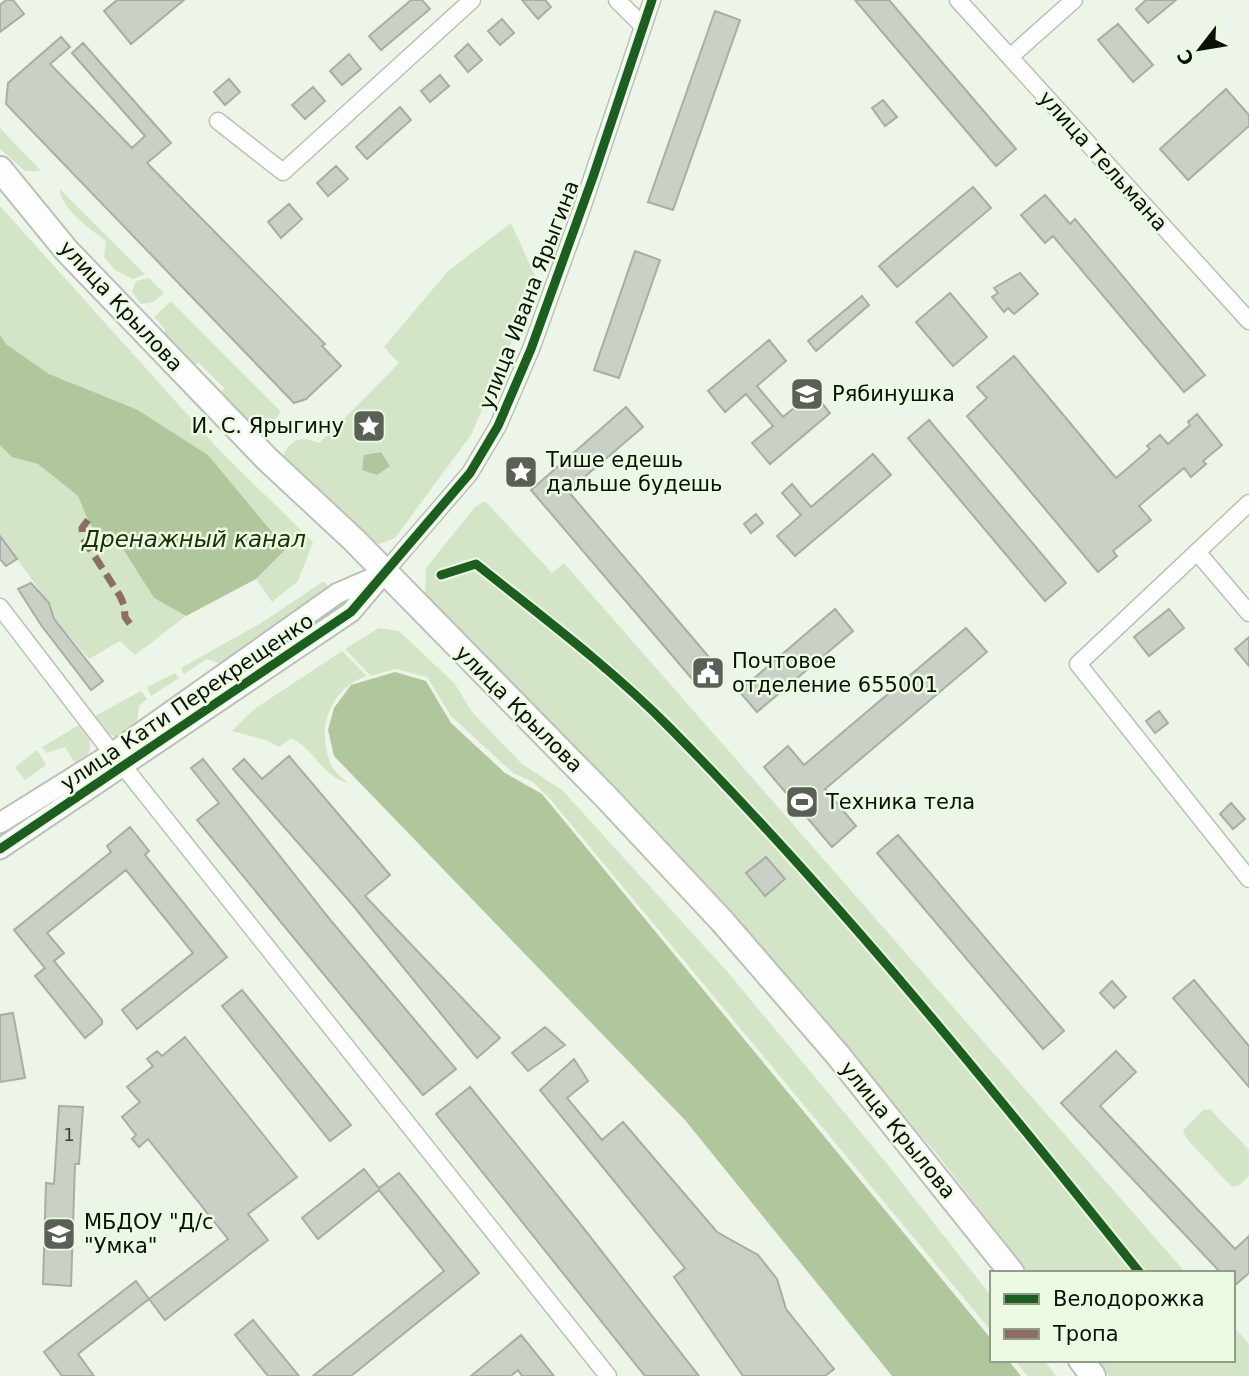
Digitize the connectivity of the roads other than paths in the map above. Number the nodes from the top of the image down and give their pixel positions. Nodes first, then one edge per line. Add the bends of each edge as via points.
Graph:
1 (472, 0) edge
2 (617, 0) edge
3 (652, 0) edge
4 (958, 0) edge
5 (1074, 0) edge
6 (643, 26) junction
7 (1010, 57) junction
8 (218, 121) dead end
9 (0, 169) edge
10 (1249, 321) edge
11 (1249, 503) edge
12 (1198, 553) junction
13 (384, 573) junction
14 (0, 607) edge
15 (1249, 613) edge
16 (118, 760) junction
17 (0, 823) edge
18 (0, 849) edge
19 (1249, 879) edge
20 (1010, 1271) edge
21 (1082, 1362) edge
22 (608, 1376) edge
23 (1093, 1376) edge

1 - 8 street via 283,172
2 - 6 street
3 - 6 street, улица Ивана Ярыгина
4 - 7 street, улица Тельмана
5 - 7 street
6 - 13 street, улица Ивана Ярыгина via 531,349 498,426 470,473
7 - 10 street, улица Тельмана
9 - 13 main road, улица Крылова via 67,251
11 - 12 street
12 - 15 street
12 - 19 street via 1078,664
13 - 16 street, улица Кати Перекрещенко via 338,593
13 - 20 main road, улица Крылова via 722,921 863,1086
14 - 16 street
16 - 17 street, улица Кати Перекрещенко
16 - 18 street, улица Кати Перекрещенко
16 - 22 street
21 - 23 main road

